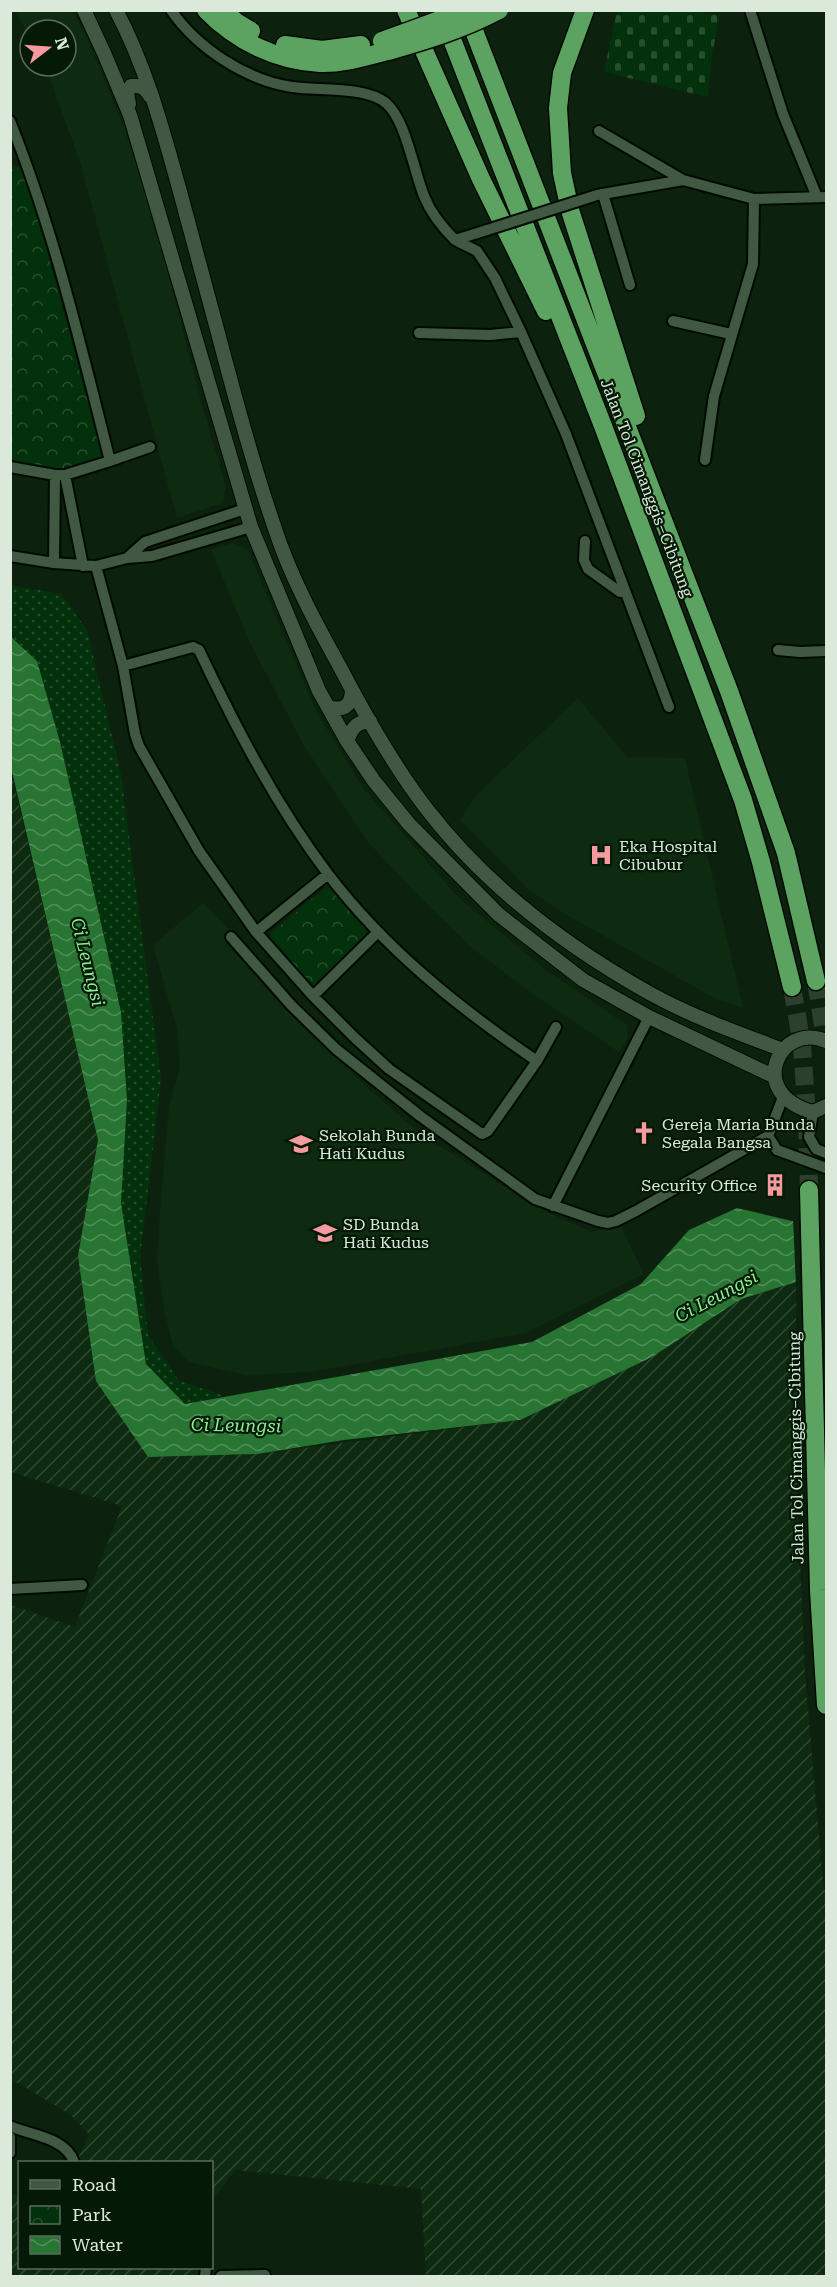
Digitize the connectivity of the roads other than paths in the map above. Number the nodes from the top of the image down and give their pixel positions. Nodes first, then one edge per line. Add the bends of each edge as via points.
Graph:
1 (84, 10) edge
2 (116, 10) edge
3 (171, 10) edge
4 (206, 10) edge
5 (224, 10) edge
6 (406, 10) edge
7 (440, 10) edge
8 (466, 10) edge
9 (499, 10) edge
10 (585, 10) edge
11 (750, 10) edge
12 (385, 46) junction
13 (157, 107) junction
14 (130, 115) junction
15 (11, 122) edge
16 (599, 130) dead end
17 (10, 135) edge
18 (683, 180) junction
19 (598, 195) junction
20 (822, 197) edge
21 (754, 199) junction
22 (455, 240) junction
23 (630, 285) dead end
24 (673, 321) dead end
25 (521, 332) junction
26 (419, 333) dead end
27 (731, 334) junction
28 (603, 426) junction
29 (150, 447) dead end
30 (705, 460) dead end
31 (110, 461) junction
32 (10, 467) edge
33 (60, 475) junction
34 (245, 509) junction
35 (251, 528) junction
36 (183, 529) junction
37 (585, 541) dead end
38 (189, 546) junction
39 (10, 556) edge
40 (127, 558) junction
41 (54, 563) junction
42 (83, 566) junction
43 (96, 566) junction
44 (618, 593) junction
45 (693, 594) junction
46 (778, 650) dead end
47 (826, 651) edge
48 (123, 666) junction
49 (352, 691) junction
50 (328, 707) junction
51 (669, 707) dead end
52 (370, 721) junction
53 (347, 741) junction
54 (328, 874) junction
55 (256, 932) junction
56 (378, 932) junction
57 (231, 937) dead end
58 (816, 981) tunnel mouth
59 (792, 987) tunnel mouth
60 (313, 996) junction
61 (649, 1017) junction
62 (556, 1027) dead end
63 (826, 1041) edge
64 (783, 1050) junction
65 (537, 1060) junction
66 (775, 1077) junction
67 (783, 1097) junction
68 (826, 1106) edge
69 (813, 1112) junction
70 (768, 1136) junction
71 (826, 1153) edge
72 (826, 1168) edge
73 (809, 1190) tunnel mouth
74 (553, 1206) junction
75 (82, 1585) dead end
76 (10, 1589) edge
77 (826, 1705) edge
78 (10, 2126) edge
79 (10, 2137) edge
80 (10, 2153) edge
81 (73, 2161) edge
82 (265, 2275) edge
83 (221, 2277) edge

1 - 14 street
2 - 13 street
3 - 22 street via 193,36 248,72 291,87 374,95 388,104 406,139 428,205 436,221
4 - 12 highway via 222,27 255,47 287,58 321,63 353,60
5 - 12 highway via 264,38 291,47 322,50
6 - 28 highway via 482,179
7 - 28 highway, Jalan Tol Cimanggis–Cibitung
8 - 12 highway, bridge
8 - 45 highway, Jalan Tol Cimanggis–Cibitung
9 - 12 highway, bridge via 433,39
10 - 45 highway via 562,73 558,108 562,173 570,210
11 - 20 street via 783,114
13 - 14 street via 146,89 131,86 127,93
13 - 49 street via 250,451 278,537 306,605
14 - 34 street
15 - 17 street
15 - 31 street via 55,252
16 - 18 street
18 - 19 street
18 - 21 street
19 - 22 street, bridge
19 - 23 street
20 - 21 street
21 - 27 street via 753,264
22 - 25 street via 477,251
24 - 27 street
25 - 26 street
25 - 44 street via 617,566
27 - 30 street via 714,396
28 - 59 highway, Jalan Tol Cimanggis–Cibitung via 743,800
29 - 31 street
31 - 33 street
32 - 33 street
33 - 41 street
33 - 42 street
34 - 35 street
34 - 36 street
35 - 38 street
35 - 50 street
36 - 38 street
36 - 40 street via 146,542
37 - 44 street via 584,560 588,569
38 - 40 street
39 - 41 street
40 - 43 street
41 - 42 street
42 - 43 street
43 - 48 street
44 - 51 street
45 - 58 highway, Jalan Tol Cimanggis–Cibitung via 786,853
46 - 47 street
48 - 54 street via 193,647 199,650 259,769
48 - 55 street via 139,746 199,851
49 - 50 street via 346,708
49 - 52 street
50 - 53 street
52 - 53 street via 354,726
52 - 64 street via 427,810 477,865 524,908 571,945 652,995 713,1024
53 - 61 street via 409,824 498,914 583,980
54 - 55 street
54 - 56 street
55 - 60 street
56 - 60 street
56 - 65 street via 465,1010
57 - 74 street via 336,1050 535,1199
60 - 65 street via 389,1069 482,1134 488,1131
61 - 66 street
61 - 74 street
62 - 65 street
63 - 64 street via 800,1038
64 - 66 street via 776,1063
66 - 67 street
67 - 69 street via 792,1105
67 - 70 street
68 - 69 street
69 - 71 street via 808,1137 816,1149
70 - 72 street via 777,1150
70 - 74 street via 616,1221 598,1221
73 - 77 highway, Jalan Tol Cimanggis–Cibitung via 819,1590
75 - 76 street
78 - 81 street via 59,2144
79 - 80 street
82 - 83 street

